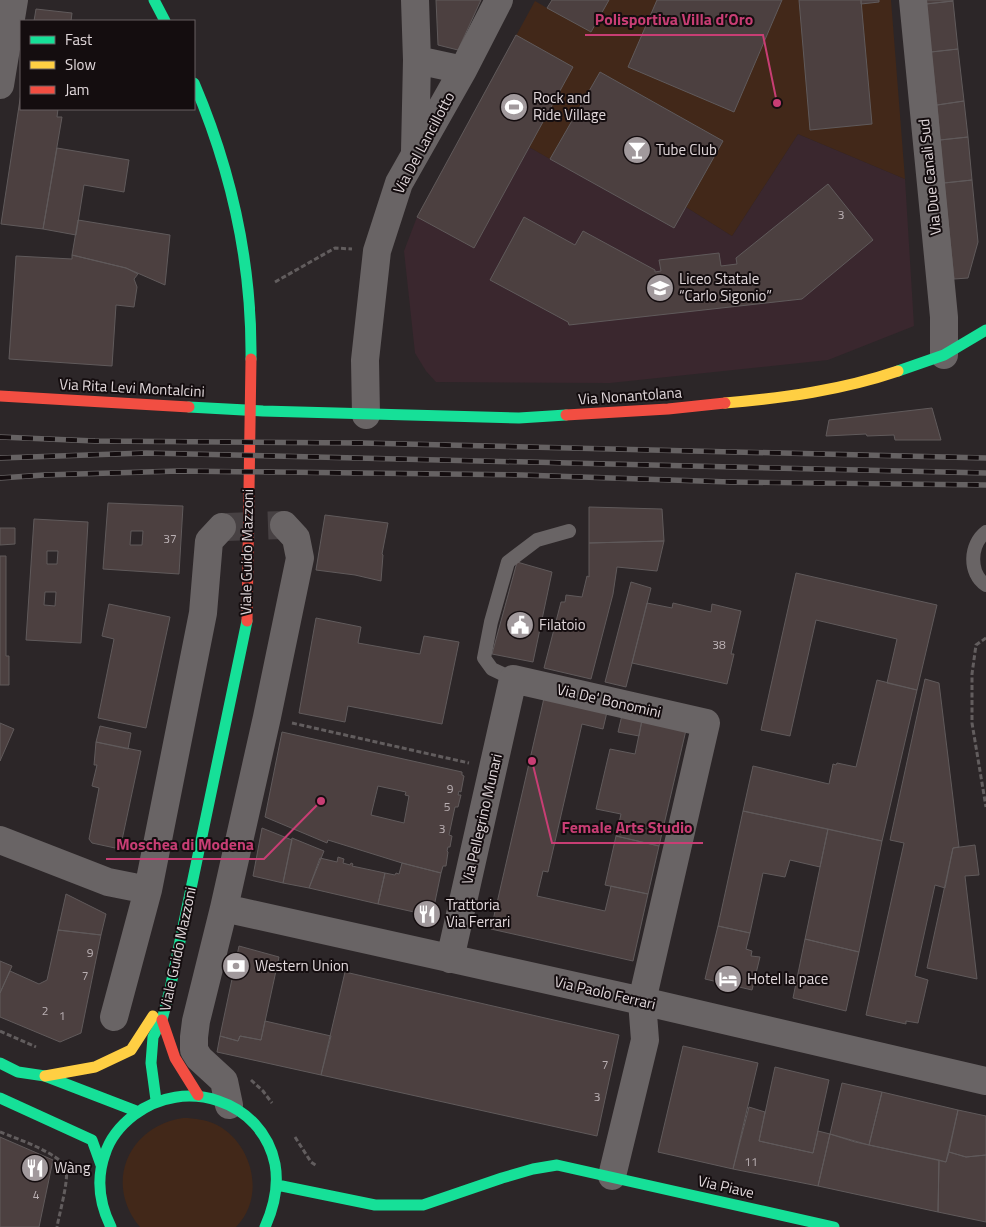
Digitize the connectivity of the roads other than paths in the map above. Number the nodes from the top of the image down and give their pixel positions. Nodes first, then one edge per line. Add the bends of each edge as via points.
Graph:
1 (154, 0) edge
2 (415, 0) edge
3 (499, 0) edge
4 (913, 0) edge
5 (16, 3) edge
6 (164, 20) edge
7 (417, 60) junction
8 (464, 70) junction
9 (0, 84) edge
10 (195, 85) edge
11 (416, 152) junction
12 (986, 330) edge
13 (944, 355) junction
14 (0, 396) edge
15 (263, 410) joint
16 (366, 415) junction
17 (284, 525) dead end
18 (222, 527) dead end
19 (569, 531) dead end
20 (986, 532) edge
21 (986, 585) edge
22 (513, 679) junction
23 (0, 840) edge
24 (148, 890) junction
25 (224, 908) junction
26 (450, 959) junction
27 (170, 990) junction
28 (642, 1001) junction
29 (114, 1017) dead end
30 (162, 1020) junction
31 (0, 1063) edge
32 (45, 1076) junction
33 (986, 1082) edge
34 (198, 1095) junction
35 (0, 1098) edge
36 (156, 1100) junction
37 (229, 1105) junction
38 (136, 1111) junction
39 (101, 1165) junction
40 (612, 1176) junction
41 (277, 1185) junction
42 (104, 1224) edge
43 (265, 1227) edge
44 (834, 1227) edge

1 - 6 main road
2 - 7 street
3 - 8 street, Via Del Lancillotto
4 - 13 street, Via Due Canali Sud via 944,317
5 - 9 street
7 - 8 street
7 - 11 street
8 - 11 street, Via Del Lancillotto
10 - 27 main road, Viale Guido Mazzoni via 208,116 237,212 247,272 251,339 246,619
11 - 16 street, Via Del Lancillotto via 399,183 377,251 365,360
12 - 13 main road, Via Nonantolana
13 - 16 main road, Via Nonantolana via 869,380 789,397 668,409 519,418
14 - 15 main road, Via Rita Levi Montalcini
15 - 16 main road, Via Nonantolana
17 - 25 street via 296,538 300,558
18 - 24 street, Viale Guido Mazzoni via 209,541 203,613
19 - 22 lane via 538,540 508,562 484,658 492,669
20 - 21 lane via 981,535 974,552 974,570
22 - 26 street, Via Pellegrino Munari
22 - 28 street, Via De' Bonomini via 706,723
23 - 24 street via 108,882
24 - 29 street, Viale Guido Mazzoni
25 - 26 street, Via Paolo Ferrari
25 - 37 street via 196,1021 194,1045 198,1058 224,1081
26 - 28 street, Via Paolo Ferrari
27 - 30 main road, Viale Guido Mazzoni
27 - 32 main road via 130,1050 95,1067
28 - 33 street, Via Paolo Ferrari
28 - 40 street via 645,1040
30 - 34 main road, Viale Guido Mazzoni via 175,1058
30 - 36 main road, Viale Guido Mazzoni via 153,1037 150,1063
31 - 32 main road via 18,1072
32 - 38 main road
34 - 36 main road via 182,1094
34 - 37 main road
35 - 39 main road via 92,1140
36 - 38 main road
37 - 41 main road via 244,1114 268,1143 276,1168
38 - 39 main road via 115,1132
39 - 42 main road via 99,1179
40 - 41 main road, Via Piave via 557,1166 533,1169 423,1205 375,1205
40 - 44 main road, Via Piave
41 - 43 main road via 276,1198

